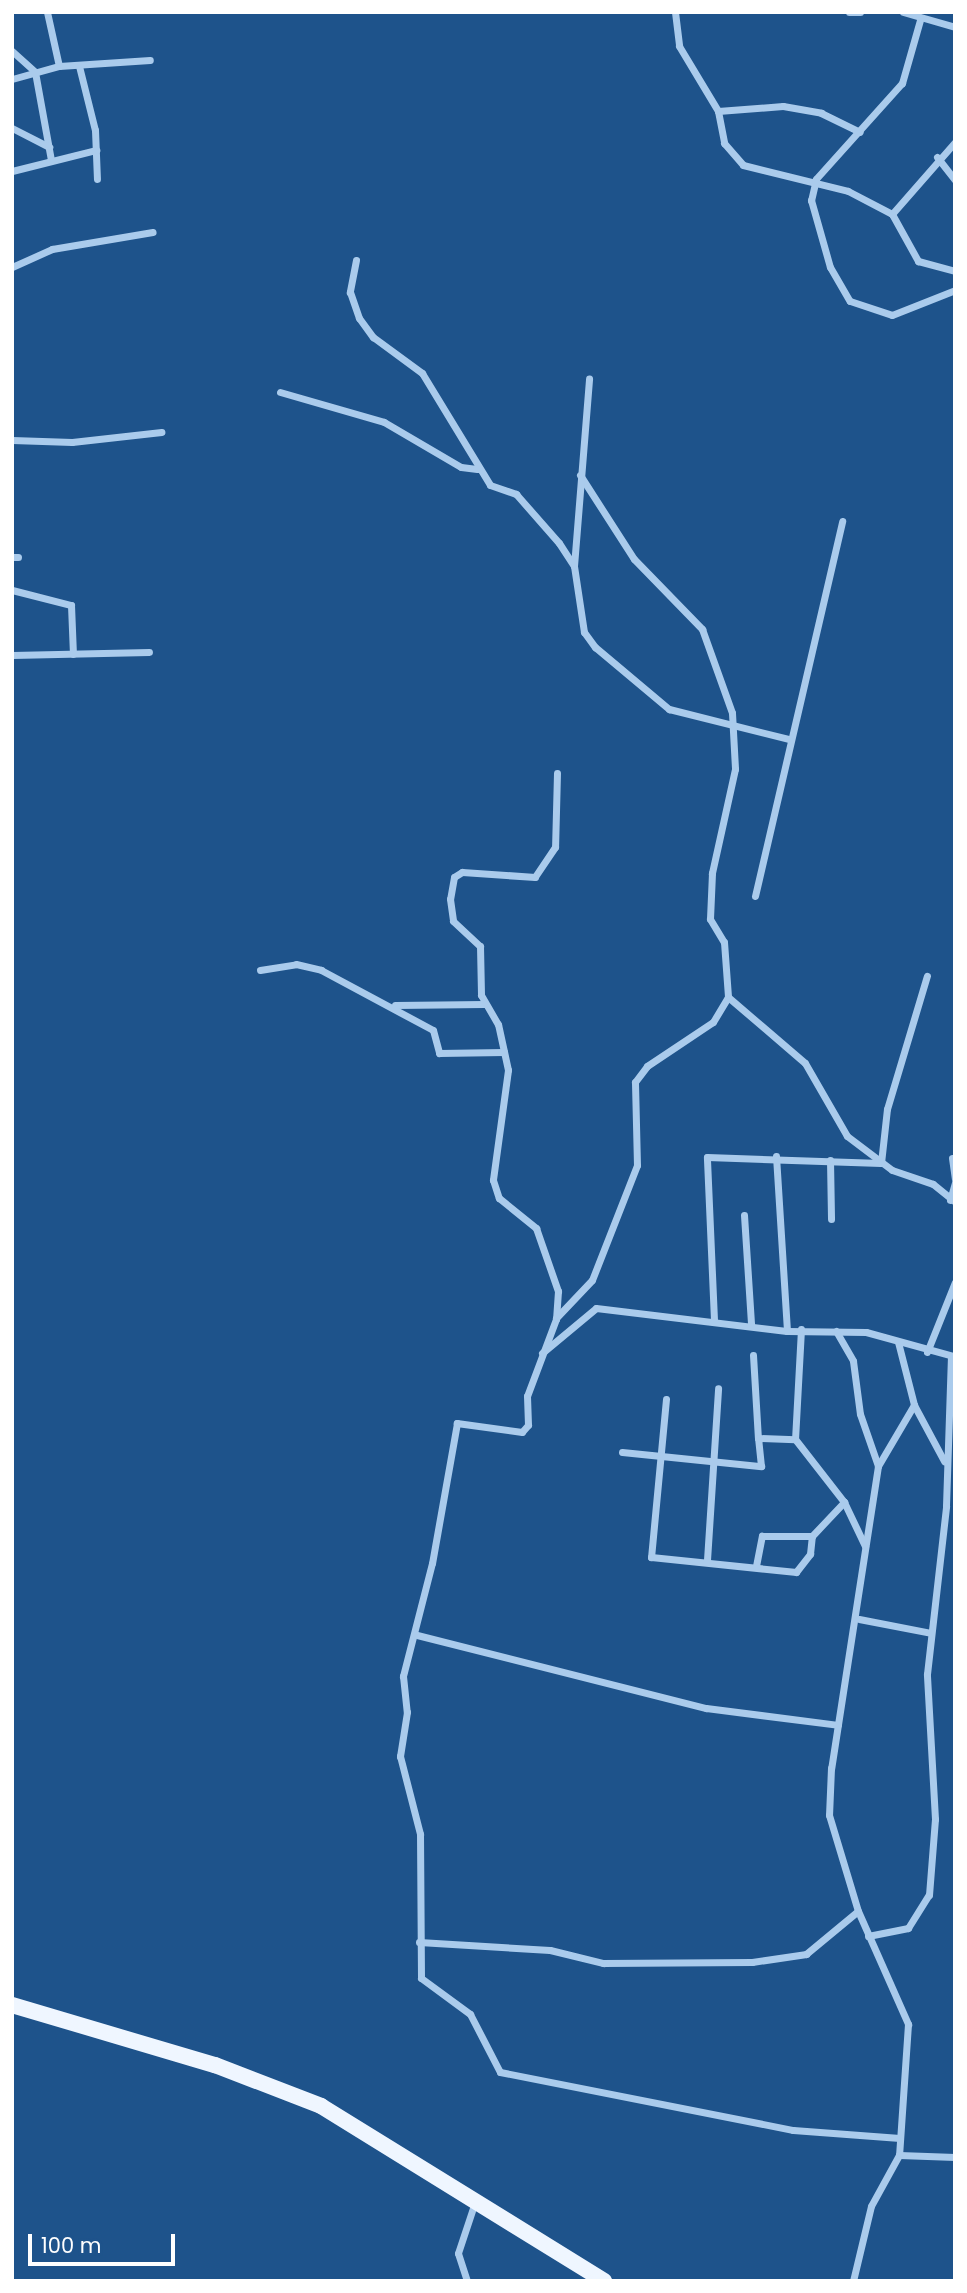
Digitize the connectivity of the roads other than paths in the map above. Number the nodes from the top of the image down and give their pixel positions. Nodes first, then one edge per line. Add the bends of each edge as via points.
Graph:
1 (47, 12) edge
2 (675, 12) edge
3 (849, 12) edge
4 (860, 12) edge
5 (903, 12) edge
6 (920, 20) junction
7 (955, 27) edge
8 (12, 51) edge
9 (150, 60) dead end
10 (59, 66) junction
11 (79, 66) junction
12 (35, 72) junction
13 (12, 79) edge
14 (718, 111) junction
15 (12, 128) edge
16 (859, 132) junction
17 (955, 142) edge
18 (49, 147) junction
19 (96, 150) junction
20 (937, 157) junction
21 (51, 160) junction
22 (12, 171) edge
23 (97, 178) dead end
24 (816, 179) junction
25 (955, 180) edge
26 (892, 214) junction
27 (153, 232) dead end
28 (356, 260) dead end
29 (12, 267) edge
30 (955, 271) edge
31 (955, 290) edge
32 (589, 379) dead end
33 (280, 392) dead end
34 (162, 432) dead end
35 (12, 440) edge
36 (477, 469) junction
37 (580, 475) junction
38 (842, 521) dead end
39 (574, 566) junction
40 (12, 590) edge
41 (149, 652) dead end
42 (73, 654) junction
43 (12, 656) edge
44 (734, 730) junction
45 (788, 739) junction
46 (557, 773) dead end
47 (755, 896) dead end
48 (260, 970) dead end
49 (927, 976) dead end
50 (728, 997) junction
51 (484, 1004) junction
52 (395, 1005) junction
53 (504, 1052) junction
54 (776, 1156) junction
55 (830, 1160) junction
56 (955, 1161) edge
57 (881, 1163) junction
58 (955, 1181) edge
59 (952, 1201) edge
60 (744, 1216) dead end
61 (831, 1219) dead end
62 (955, 1282) edge
63 (556, 1319) junction
64 (714, 1320) junction
65 (751, 1324) junction
66 (801, 1329) junction
67 (787, 1331) junction
68 (836, 1331) junction
69 (898, 1342) junction
70 (928, 1352) junction
71 (542, 1353) junction
72 (753, 1354) dead end
73 (953, 1356) edge
74 (718, 1388) dead end
75 (666, 1399) dead end
76 (914, 1405) junction
77 (758, 1438) junction
78 (795, 1439) junction
79 (622, 1452) dead end
80 (663, 1457) junction
81 (712, 1462) junction
82 (944, 1462) junction
83 (878, 1466) junction
84 (844, 1502) junction
85 (812, 1536) junction
86 (865, 1546) junction
87 (707, 1560) junction
88 (757, 1566) junction
89 (859, 1619) junction
90 (931, 1633) junction
91 (416, 1635) junction
92 (838, 1725) junction
93 (858, 1911) junction
94 (868, 1937) junction
95 (419, 1942) junction
96 (12, 2006) edge
97 (900, 2138) junction
98 (899, 2155) junction
99 (955, 2157) edge
100 (476, 2201) junction
101 (467, 2281) edge
102 (604, 2281) edge
103 (853, 2281) edge

1 - 10 street
2 - 14 street via 679,46
3 - 4 street
5 - 6 street
6 - 7 street
6 - 16 street via 902,83
8 - 12 street
9 - 11 street
10 - 11 street
10 - 12 street
11 - 19 street
12 - 13 street
12 - 18 street
14 - 16 street via 783,106 821,113
14 - 24 street via 724,143 743,165 778,178
15 - 18 street
16 - 24 street
17 - 20 street
18 - 21 street
19 - 21 street
19 - 23 street
20 - 25 street
20 - 26 street
21 - 22 street
24 - 26 street
24 - 31 street via 811,200 819,237 850,302 892,315
26 - 30 street via 918,261
27 - 29 street via 52,249
28 - 36 street via 350,292 359,318 373,337 422,373
32 - 37 street
33 - 36 street via 384,422 461,467
34 - 35 street via 72,442
36 - 39 street via 490,485 516,494
37 - 39 street
37 - 44 street via 634,559 702,629
38 - 45 street
39 - 44 street via 584,632 595,647 669,709
40 - 42 street via 71,605
41 - 42 street
42 - 43 street
44 - 45 street
44 - 50 street via 735,769 712,873 709,919 724,942
45 - 47 street
46 - 51 street via 555,847 535,877 454,877 453,921 480,946
48 - 52 street via 309,966 356,993
49 - 57 street via 887,1110
50 - 57 street via 805,1063 847,1136
50 - 63 street via 713,1022 647,1066 635,1082 637,1165 592,1280
51 - 52 street
51 - 53 street
52 - 53 street via 433,1030 439,1053
53 - 63 street via 508,1082 494,1180 499,1198 536,1228 558,1291
54 - 55 street
54 - 64 street via 707,1157
54 - 67 street
55 - 57 street
55 - 61 street
56 - 58 street via 951,1158
57 - 59 street via 933,1184
58 - 59 street
60 - 65 street
62 - 70 street
63 - 71 street
64 - 65 street
64 - 71 street via 596,1308
65 - 67 street
66 - 67 street
66 - 68 street
66 - 78 street
68 - 69 street
68 - 83 street via 853,1362 860,1414
69 - 70 street
69 - 76 street
70 - 73 street
71 - 91 street via 522,1432 457,1423
72 - 77 street
73 - 82 street
74 - 81 street
75 - 80 street
76 - 82 street
76 - 83 street
77 - 78 street
77 - 81 street via 761,1465
78 - 84 street
79 - 80 street
80 - 81 street
80 - 87 street via 651,1558
81 - 87 street
82 - 90 street
83 - 86 street
84 - 85 street
84 - 86 street
85 - 88 street via 762,1536
85 - 88 street via 802,1570
86 - 89 street
87 - 88 street
89 - 90 street
89 - 92 street
90 - 94 street via 929,1895 908,1928
91 - 92 street via 706,1708
91 - 95 street via 403,1676 407,1713 400,1756 420,1834
92 - 93 street via 829,1815
93 - 94 street
93 - 95 street via 806,1954 752,1962 603,1963 550,1950
94 - 97 street via 908,2024
95 - 97 street via 421,1978 470,2014 500,2072 793,2130
96 - 100 main road via 215,2065 321,2106
97 - 98 street
98 - 99 street
98 - 103 street via 871,2206
100 - 101 street via 458,2253
100 - 102 main road

